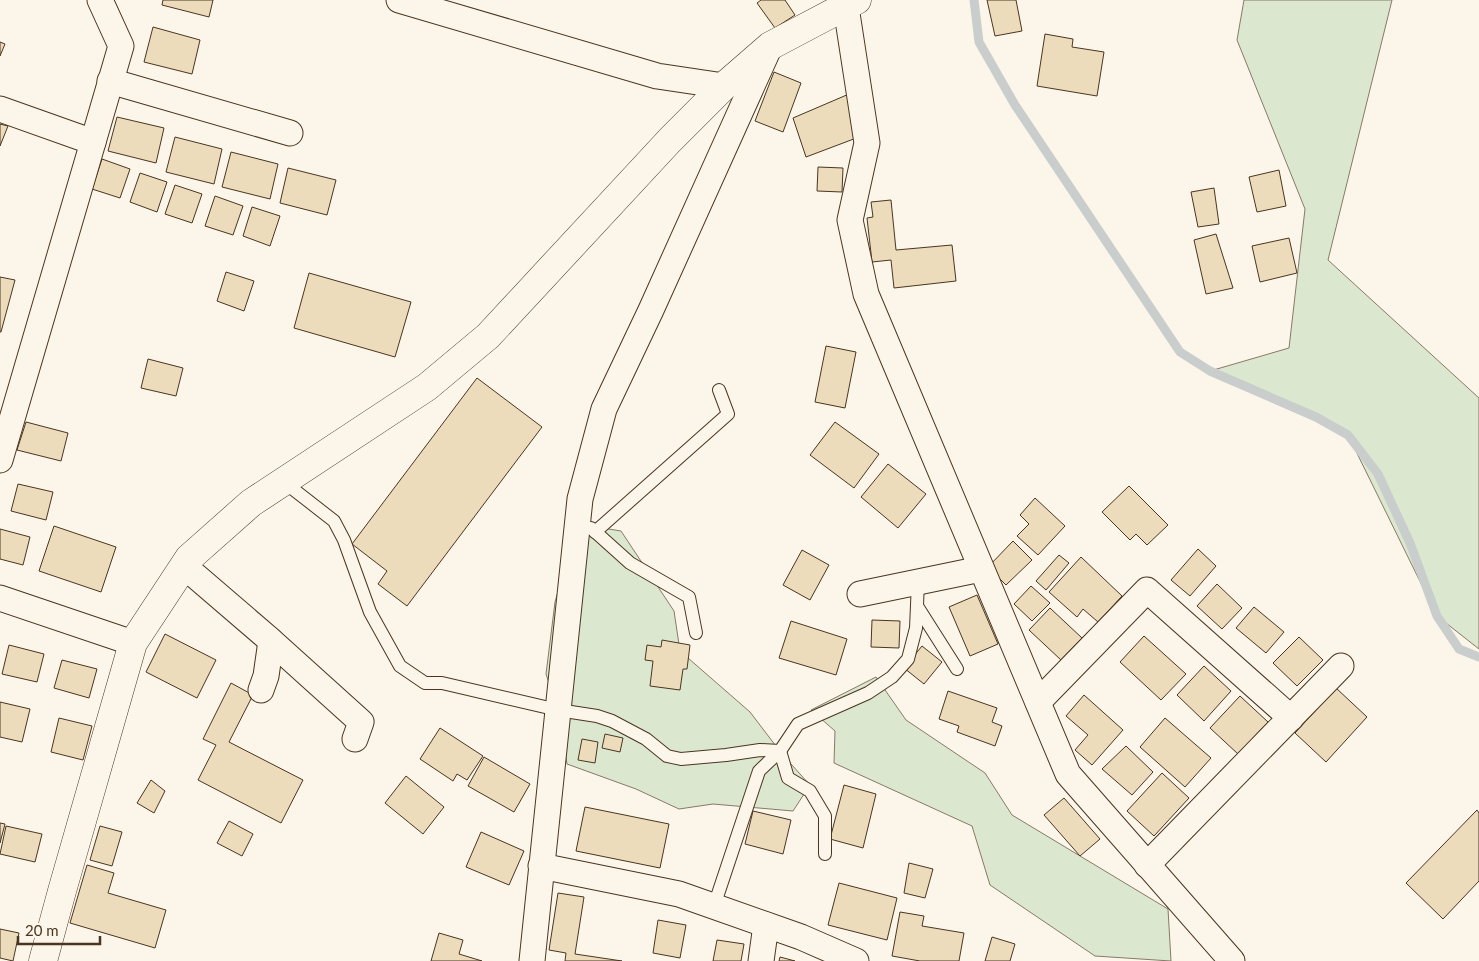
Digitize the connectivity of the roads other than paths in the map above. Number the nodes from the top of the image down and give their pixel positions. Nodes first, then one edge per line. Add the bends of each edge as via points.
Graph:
1 (100, 0) edge
2 (398, 0) edge
3 (849, 2) edge
4 (770, 46) junction
5 (110, 81) junction
6 (724, 86) junction
7 (0, 109) edge
8 (290, 133) dead end
9 (92, 142) junction
10 (720, 390) dead end
11 (0, 460) edge
12 (284, 482) junction
13 (587, 524) junction
14 (184, 566) junction
15 (981, 569) junction
16 (918, 582) junction
17 (860, 594) dead end
18 (0, 598) edge
19 (917, 606) junction
20 (696, 633) dead end
21 (271, 641) junction
22 (133, 643) junction
23 (1341, 666) dead end
24 (957, 669) dead end
25 (261, 690) dead end
26 (1038, 702) junction
27 (558, 710) junction
28 (1291, 718) junction
29 (354, 738) dead end
30 (780, 750) junction
31 (825, 854) dead end
32 (1147, 865) junction
33 (541, 866) junction
34 (714, 906) junction
35 (766, 924) junction
36 (43, 961) edge
37 (532, 961) edge
38 (761, 961) edge
39 (856, 961) edge
40 (1232, 961) edge

1 - 5 street via 121,46
2 - 6 street via 657,76
3 - 4 street
3 - 15 street via 867,142 850,220 866,294
4 - 6 street
4 - 13 street via 604,409 580,500
5 - 8 street
5 - 9 street
6 - 12 street via 488,336 427,387
7 - 9 street
9 - 11 street
10 - 13 lane via 728,414
12 - 14 street via 251,503
12 - 27 lane via 334,521 370,612 400,666 425,683 442,683
13 - 20 lane via 630,563 689,597
13 - 27 street
14 - 21 street
14 - 22 street
15 - 16 street
15 - 26 street
16 - 17 street
16 - 19 lane
18 - 22 street
19 - 24 lane
19 - 30 lane via 916,628 908,659 892,677 868,693 798,724
21 - 25 street
21 - 29 street via 361,722
22 - 36 street
23 - 28 street
26 - 28 street via 1147,590
26 - 32 street via 1068,774
27 - 30 lane via 612,721 646,739 667,756 681,758
27 - 33 street
28 - 32 street
30 - 31 lane via 788,778 810,791 825,816
30 - 34 lane via 759,771
32 - 40 street
33 - 34 street via 679,894
33 - 37 street
34 - 35 street
35 - 38 street
35 - 39 street

